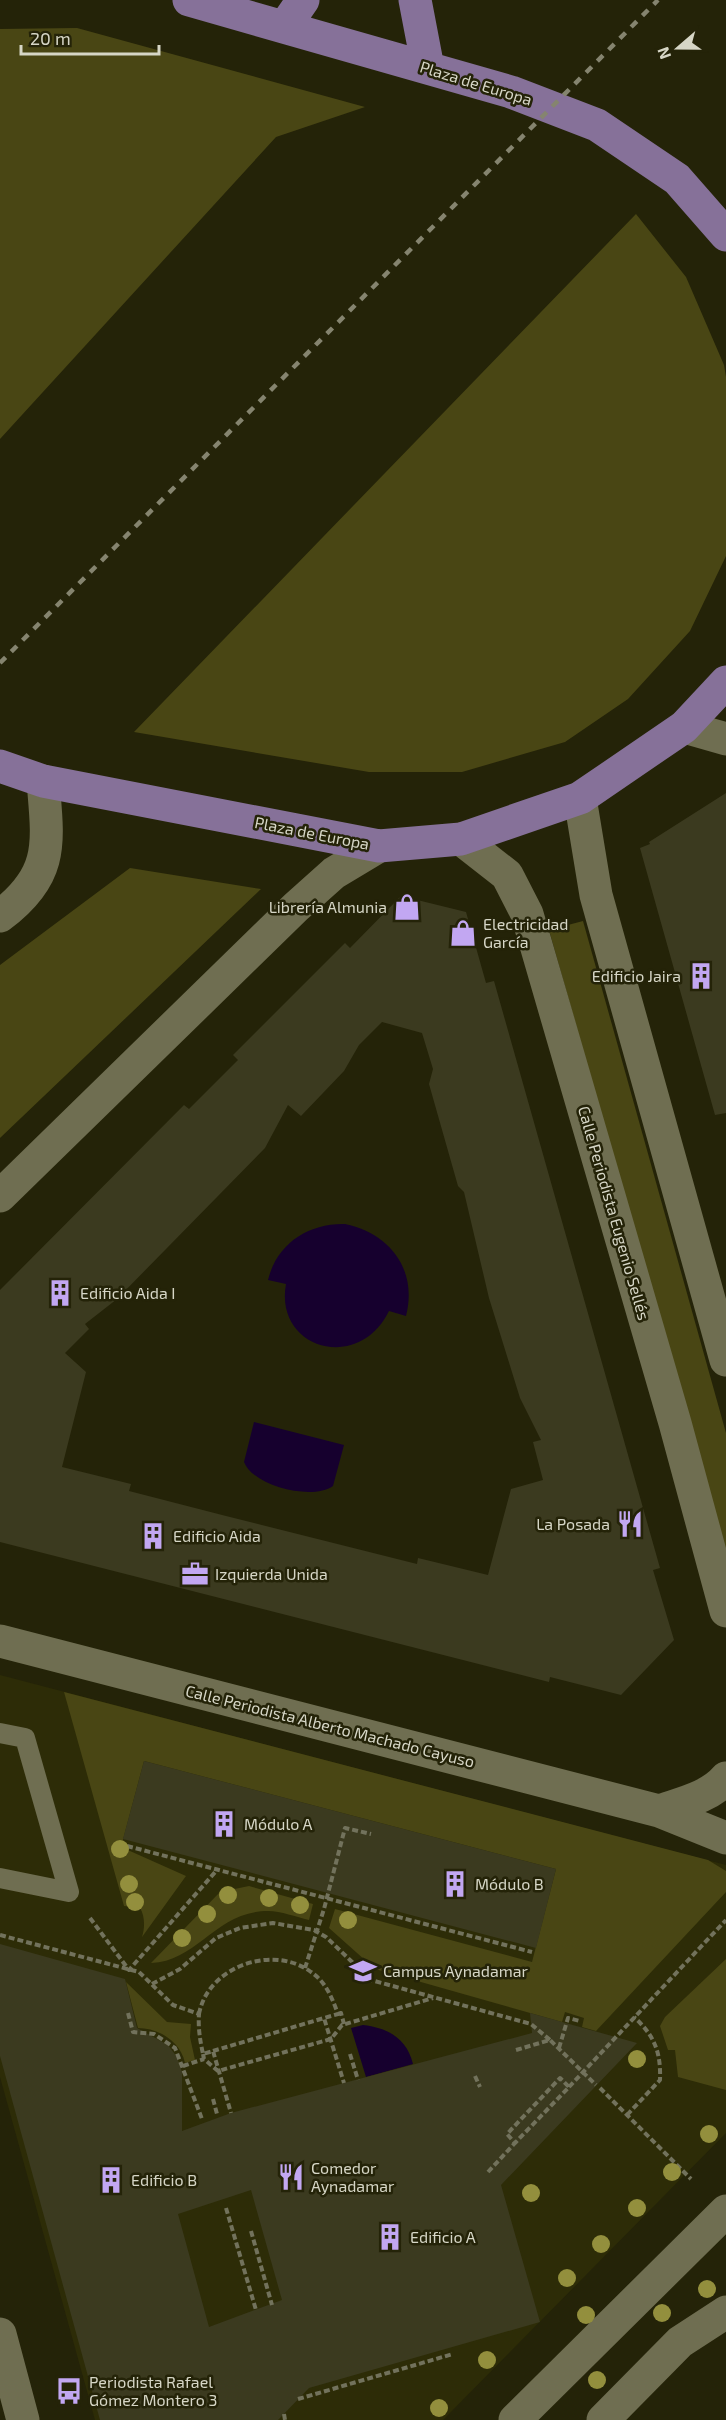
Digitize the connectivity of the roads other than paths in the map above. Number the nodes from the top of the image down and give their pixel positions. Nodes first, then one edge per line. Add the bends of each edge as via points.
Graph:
1 (189, 0) edge
2 (415, 0) edge
3 (294, 13) edge
4 (428, 68) junction
5 (726, 235) edge
6 (726, 682) edge
7 (684, 727) junction
8 (726, 739) edge
9 (0, 766) edge
10 (43, 781) junction
11 (580, 798) junction
12 (462, 838) junction
13 (380, 846) junction
14 (0, 916) edge
15 (0, 1196) edge
16 (726, 1360) edge
17 (726, 1611) edge
18 (0, 1641) edge
19 (0, 1732) edge
20 (726, 1778) edge
21 (659, 1810) junction
22 (726, 1838) edge
23 (1, 1874) edge
24 (726, 2211) edge
25 (726, 2312) edge
26 (0, 2334) edge
27 (23, 2420) edge
28 (516, 2420) edge
29 (603, 2420) edge

1 - 3 main road, Plaza de Europa
2 - 4 main road
3 - 4 main road, Plaza de Europa
4 - 5 main road, Plaza de Europa via 511,92 597,125 677,179
6 - 7 main road, Plaza de Europa
7 - 8 main road
7 - 11 main road, Plaza de Europa
9 - 10 main road, Plaza de Europa
10 - 13 main road, Plaza de Europa
10 - 14 main road via 48,838 44,865 21,900
11 - 12 main road, Plaza de Europa
11 - 16 main road via 596,895
12 - 13 main road, Plaza de Europa
12 - 17 main road, Calle Periodista Eugenio Sellés via 507,875 527,914 669,1400
13 - 15 main road via 334,873 296,907
18 - 21 main road, Calle Periodista Alberto Machado Cayuso
19 - 23 lane via 25,1738 69,1892
20 - 21 main road via 719,1787 690,1801
21 - 22 main road, Calle Periodista Alberto Machado Cayuso
24 - 28 main road
25 - 29 main road via 680,2342
26 - 27 main road

